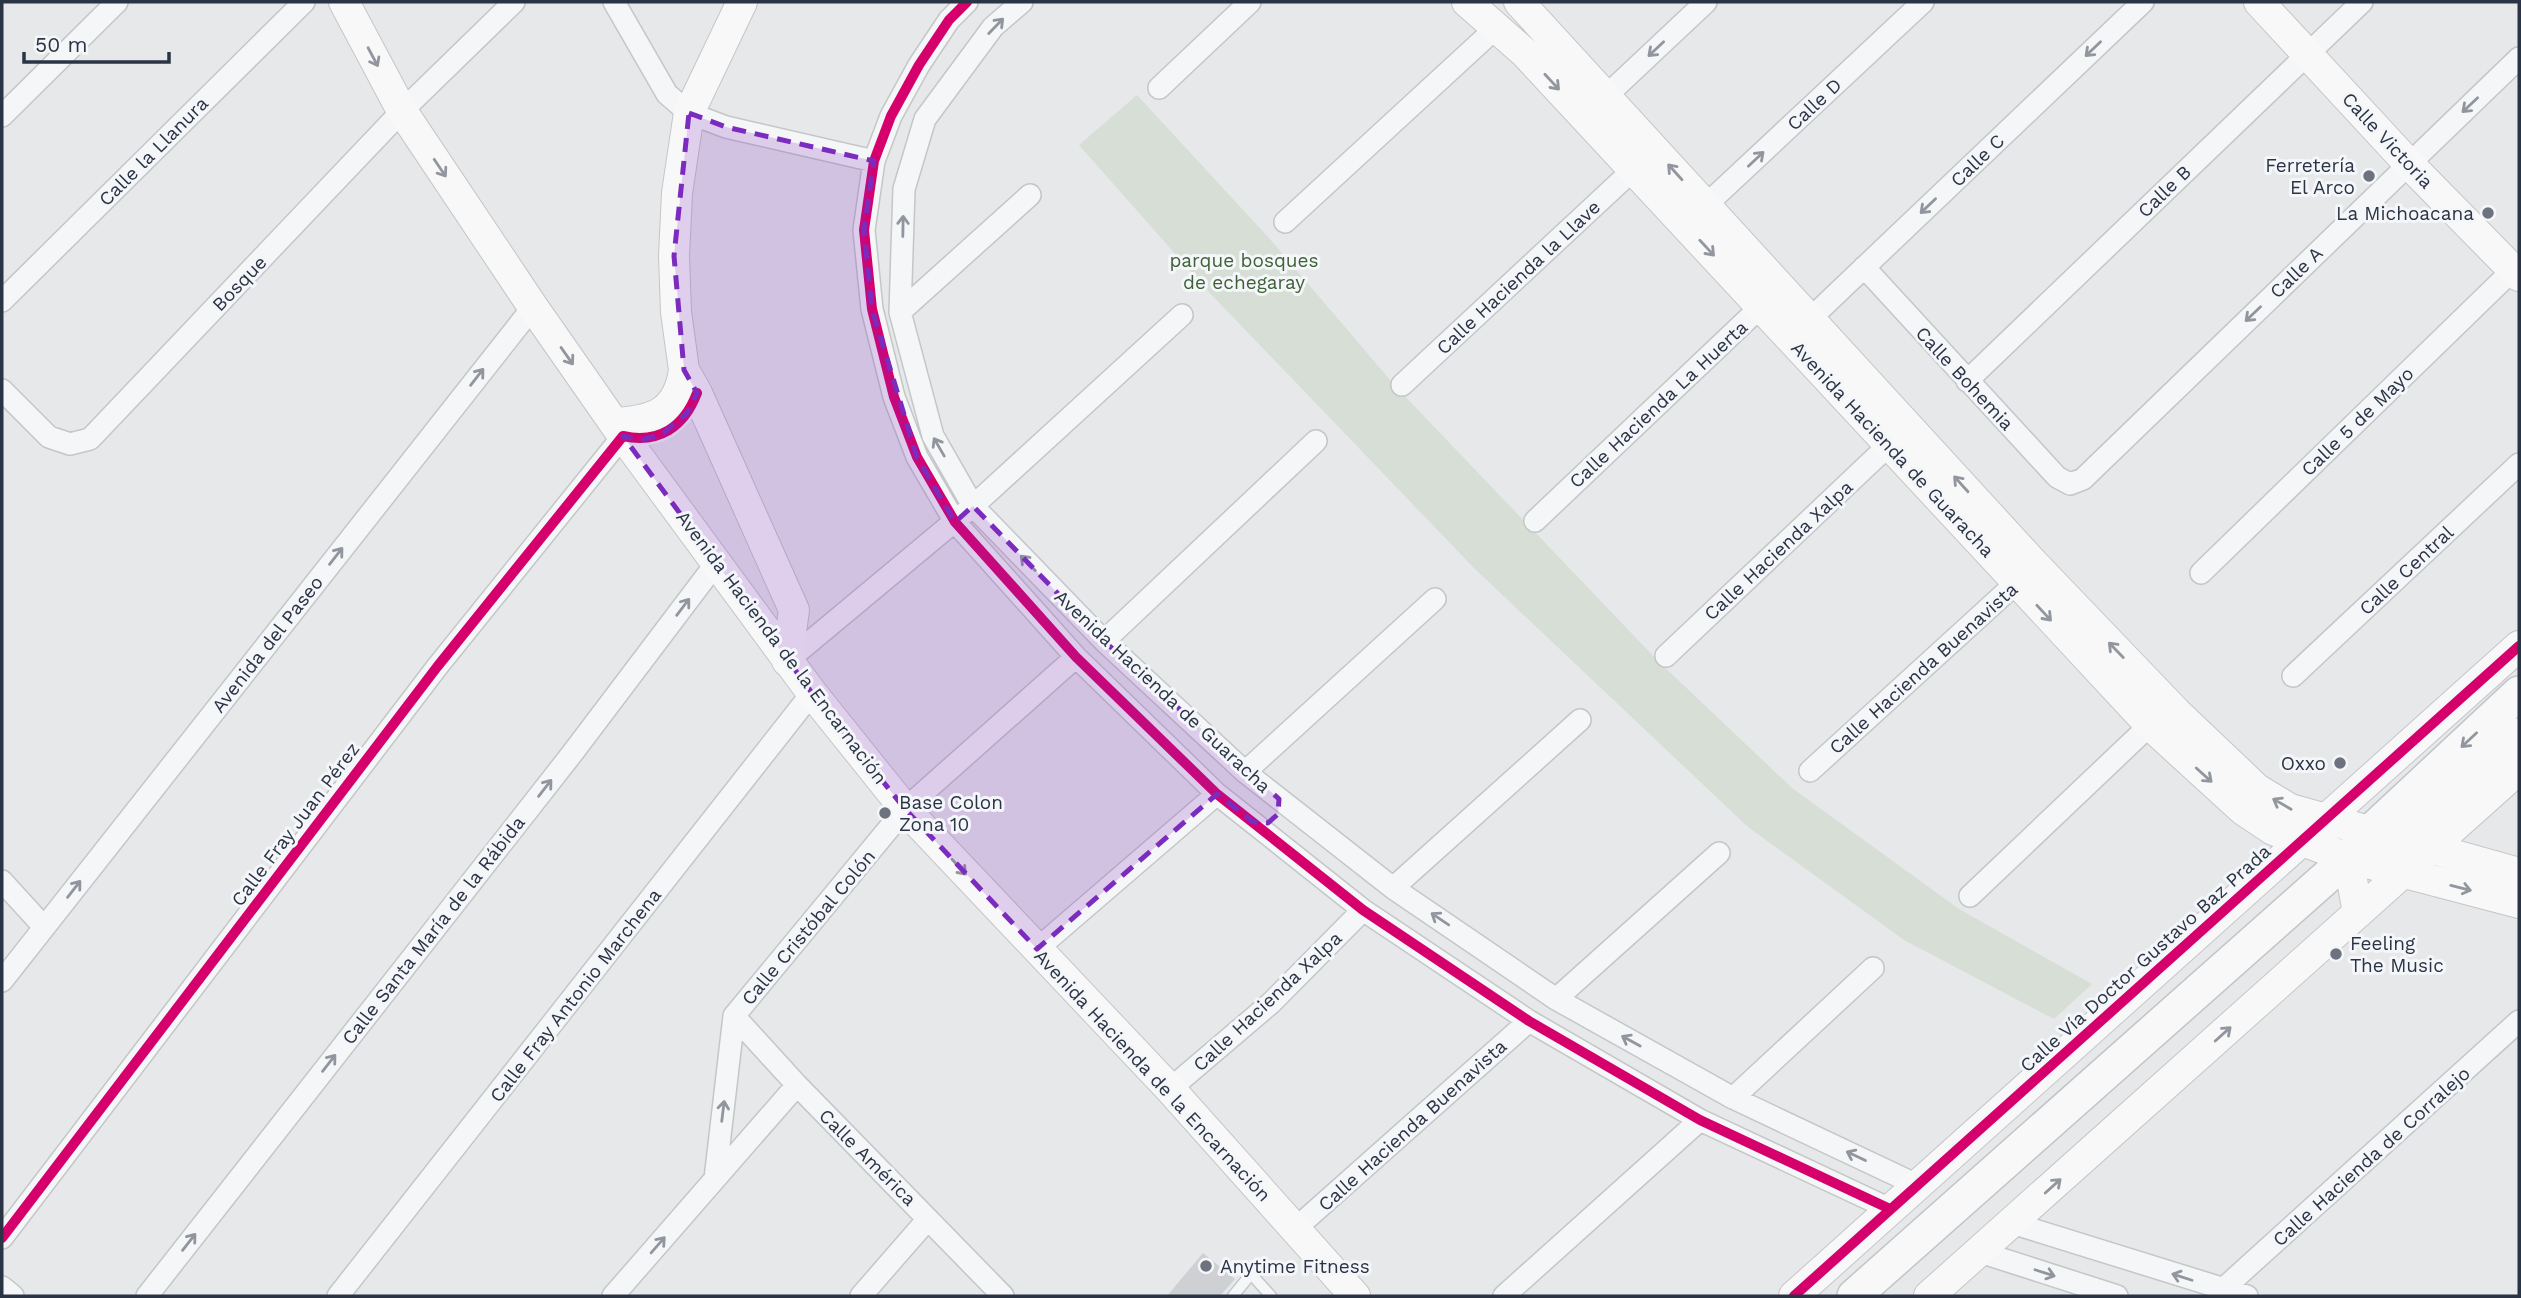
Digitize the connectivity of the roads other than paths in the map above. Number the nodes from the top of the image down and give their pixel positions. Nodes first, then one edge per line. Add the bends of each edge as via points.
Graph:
1 (117, 2) edge
2 (303, 2) edge
3 (344, 2) edge
4 (514, 2) edge
5 (614, 2) edge
6 (742, 2) edge
7 (967, 2) edge
8 (1022, 2) edge
9 (1250, 2) edge
10 (1467, 2) edge
11 (1519, 2) edge
12 (1706, 2) edge
13 (1923, 2) edge
14 (2143, 2) edge
15 (2259, 2) edge
16 (2362, 2) edge
17 (1497, 27) junction
18 (1547, 33) junction
19 (1525, 53) junction
20 (2307, 54) junction
21 (2519, 58) edge
22 (1159, 88) dead end
23 (1606, 96) junction
24 (401, 111) junction
25 (689, 113) junction
26 (2, 116) edge
27 (874, 161) junction
28 (2408, 163) junction
29 (1634, 169) junction
30 (1030, 195) dead end
31 (1706, 205) junction
32 (1285, 222) dead end
33 (1864, 267) junction
34 (2517, 270) edge
35 (1771, 297) junction
36 (2, 301) edge
37 (533, 307) junction
38 (900, 312) junction
39 (1182, 315) dead end
40 (1811, 318) junction
41 (690, 381) junction
42 (1968, 381) junction
43 (1402, 385) dead end
44 (2, 390) edge
45 (618, 430) junction
46 (1316, 440) dead end
47 (1890, 444) junction
48 (2519, 464) edge
49 (2070, 484) joint
50 (973, 506) junction
51 (955, 522) junction
52 (1535, 522) dead end
53 (717, 562) junction
54 (2201, 573) dead end
55 (2026, 574) junction
56 (1435, 599) dead end
57 (1104, 641) junction
58 (2519, 646) edge
59 (1665, 656) dead end
60 (1076, 657) junction
61 (787, 662) junction
62 (2293, 676) dead end
63 (812, 693) junction
64 (2519, 693) edge
65 (1580, 719) dead end
66 (2150, 725) junction
67 (2519, 735) edge
68 (2519, 769) edge
69 (1810, 771) dead end
70 (1245, 772) junction
71 (1217, 794) junction
72 (1279, 799) junction
73 (905, 809) junction
74 (2325, 820) junction
75 (1253, 822) junction
76 (2371, 831) junction
77 (2301, 842) junction
78 (1719, 853) dead end
79 (2412, 855) junction
80 (2348, 858) junction
81 (1361, 863) junction
82 (2519, 873) edge
83 (2, 881) edge
84 (1335, 886) junction
85 (1393, 888) junction
86 (1970, 896) dead end
87 (2519, 903) edge
88 (1363, 911) junction
89 (2358, 913) junction
90 (44, 927) junction
91 (1037, 949) junction
92 (1873, 968) dead end
93 (2, 981) edge
94 (1556, 999) junction
95 (734, 1016) junction
96 (1529, 1021) junction
97 (2519, 1021) edge
98 (1668, 1062) junction
99 (797, 1085) junction
100 (1170, 1089) junction
101 (1651, 1091) junction
102 (1733, 1098) junction
103 (1700, 1120) junction
104 (715, 1179) junction
105 (1917, 1185) junction
106 (1890, 1209) junction
107 (928, 1219) junction
108 (2012, 1223) junction
109 (1295, 1229) junction
110 (2, 1238) edge
111 (1980, 1252) junction
112 (1341, 1285) edge
113 (2, 1287) edge
114 (2222, 1290) junction
115 (13, 1296) edge
116 (147, 1296) edge
117 (338, 1296) edge
118 (613, 1296) edge
119 (861, 1296) edge
120 (1003, 1296) edge
121 (1233, 1296) edge
122 (1271, 1296) edge
123 (1504, 1296) edge
124 (1794, 1296) edge
125 (1854, 1296) edge
126 (1929, 1296) edge
127 (2117, 1296) edge
128 (2247, 1296) edge

1 - 26 street
2 - 36 street, Calle la Llanura
3 -> 24 main road, Avenida Hacienda de la Encarnación
4 - 24 street, Bosque
5 - 25 street via 667,94
6 - 25 main road
7 - 27 street, Avenida Hacienda de Guaracha via 919,65
38 -> 8 street, Avenida Hacienda de Guaracha via 904,189 925,118 993,27
9 - 22 street
10 - 17 main road, Avenida Hacienda de Guaracha
11 - 18 main road, Avenida Hacienda de Guaracha
12 -> 23 street
31 -> 13 street, Calle D
14 -> 33 street, Calle C
15 - 20 main road, Calle Victoria
16 - 20 street, Calle B
17 - 19 main road, Avenida Hacienda de Guaracha
17 - 32 street
18 - 19 main road
18 - 23 main road, Avenida Hacienda de Guaracha
19 -> 29 main road, Avenida Hacienda de Guaracha
20 - 28 main road, Calle Victoria
20 - 42 street, Calle B
21 -> 28 street, Calle A
31 -> 23 main road, Avenida Hacienda de Guaracha
24 -> 37 main road, Avenida Hacienda de la Encarnación
24 - 44 street, Bosque via 90,439 70,444 49,437
25 - 27 street via 726,127
25 - 41 main road via 677,193 674,256 676,312
27 - 51 street, Avenida Hacienda de Guaracha via 864,230 872,309 894,397 917,457
28 - 34 main road, Calle Victoria
28 -> 49 street, Calle A via 2083,480
29 -> 35 main road, Avenida Hacienda de Guaracha
29 - 43 street, Calle Hacienda la Llave
30 - 38 street
31 - 35 main road, Avenida Hacienda de Guaracha
33 - 40 street, Calle C
33 - 42 street, Calle Bohemia
34 - 54 street, Calle 5 de Mayo
35 - 40 main road, Avenida Hacienda de Guaracha
35 - 47 main road, Avenida Hacienda de Guaracha
35 - 52 street, Calle Hacienda La Huerta
37 -> 45 main road, Avenida Hacienda de la Encarnación
90 -> 37 street, Avenida del Paseo
50 -> 38 street, Avenida Hacienda de Guaracha via 933,436
39 - 50 street
55 -> 40 main road, Avenida Hacienda de Guaracha
41 - 45 main road via 665,410
41 - 61 main road via 794,610
42 - 49 street, Calle Bohemia via 2057,477
45 - 53 main road, Avenida Hacienda de la Encarnación
45 - 110 street, Calle Fray Juan Pérez
46 - 57 street
47 - 55 main road, Avenida Hacienda de Guaracha
47 - 59 street, Calle Hacienda Xalpa
48 - 62 street, Calle Central
50 - 51 street
57 -> 50 street, Avenida Hacienda de Guaracha
51 - 60 street, Avenida Hacienda de Guaracha
51 - 61 street
53 - 61 main road, Avenida Hacienda de la Encarnación
116 -> 53 street, Calle Santa María de la Rábida
55 -> 66 main road, Avenida Hacienda de Guaracha
55 - 69 street, Calle Hacienda Buenavista
74 -> 55 main road, Avenida Hacienda de Guaracha via 2290,809 2257,789
56 - 70 street
57 - 70 street, Avenida Hacienda de Guaracha
58 - 74 main road, Calle Vía Doctor Gustavo Baz Prada
60 - 71 street, Avenida Hacienda de Guaracha
60 - 73 street
61 - 63 main road, Avenida Hacienda de la Encarnación
63 - 73 main road, Avenida Hacienda de la Encarnación
63 - 117 street, Calle Fray Antonio Marchena
64 -> 76 main road
65 - 85 street
66 -> 77 main road, Avenida Hacienda de Guaracha via 2243,810
66 - 86 street
67 - 79 main road
68 - 79 main road
70 - 72 street, Avenida Hacienda de Guaracha
71 - 75 street, Avenida Hacienda de Guaracha
71 - 91 street
72 - 75 street via 1278,814 1268,823
72 - 81 street, Avenida Hacienda de Guaracha
73 -> 91 main road, Avenida Hacienda de la Encarnación
73 - 95 street, Calle Cristóbal Colón
74 - 76 main road, Avenida Hacienda de Guaracha
74 - 77 main road, Calle Vía Doctor Gustavo Baz Prada
75 - 84 street, Avenida Hacienda de Guaracha
76 - 79 main road, Avenida Hacienda de Guaracha
76 - 80 main road
77 - 80 main road, Avenida Hacienda de Guaracha
77 - 105 main road, Calle Vía Doctor Gustavo Baz Prada
78 - 94 street
79 - 80 main road
79 - 82 main road
79 -> 87 main road
79 - 89 main road
80 - 89 main road
80 - 125 main road
81 - 84 street via 1345,865 1335,874
81 - 85 street, Avenida Hacienda de Guaracha
83 - 90 street
84 - 88 street, Avenida Hacienda de Guaracha
94 -> 85 street, Avenida Hacienda de Guaracha
88 - 96 street, Avenida Hacienda de Guaracha
88 - 100 street, Calle Hacienda Xalpa via 1271,1003
108 -> 89 main road
90 - 93 street, Avenida del Paseo
91 - 100 main road, Avenida Hacienda de la Encarnación
92 - 102 street
98 -> 94 street, Avenida Hacienda de Guaracha
95 - 99 street, Calle América
104 -> 95 street, Calle Cristóbal Colón
96 - 101 street, Avenida Hacienda de Guaracha
96 - 109 street, Calle Hacienda Buenavista
97 - 114 street, Calle Hacienda de Corralejo
98 - 101 street
98 - 102 street, Avenida Hacienda de Guaracha
99 - 104 street
99 - 107 street, Calle América
100 - 109 main road, Avenida Hacienda de la Encarnación
101 - 103 street, Avenida Hacienda de Guaracha
105 -> 102 street, Avenida Hacienda de Guaracha
103 - 106 street, Avenida Hacienda de Guaracha
103 - 123 street
118 -> 104 street
105 - 106 main road, Calle Vía Doctor Gustavo Baz Prada
106 - 124 main road, Calle Vía Doctor Gustavo Baz Prada
107 - 119 street
107 - 120 street, Calle América
108 - 111 main road
114 -> 108 street
109 - 112 main road, Avenida Hacienda de la Encarnación
111 - 126 main road
111 -> 127 street
113 - 115 street
114 - 128 street
121 - 122 lane via 1251,1274

